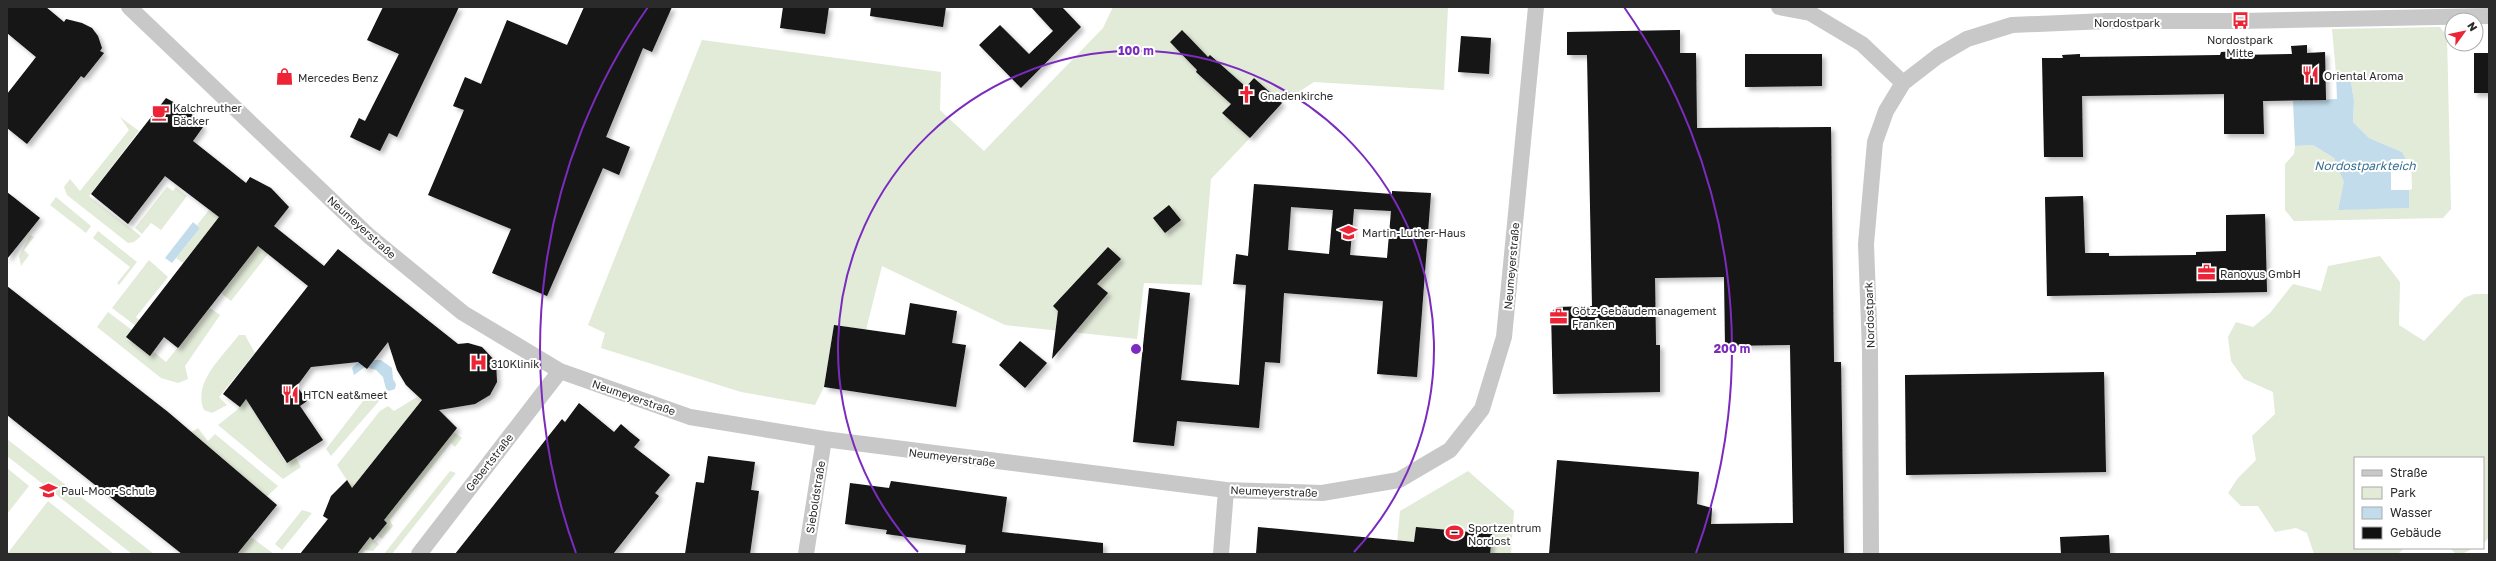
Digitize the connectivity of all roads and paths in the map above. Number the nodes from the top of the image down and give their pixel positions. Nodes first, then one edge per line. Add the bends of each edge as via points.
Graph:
1 (129, 7) edge
2 (1536, 7) edge
3 (1779, 7) edge
4 (2366, 13) edge
5 (2489, 16) edge
6 (1903, 83) junction
7 (560, 371) junction
8 (824, 439) junction
9 (1226, 490) junction
10 (419, 554) edge
11 (806, 554) edge
12 (1221, 554) edge
13 (1871, 554) edge

1 - 7 street, Neumeyerstraße via 369,236 463,313
2 - 9 street, Neumeyerstraße via 1504,337 1482,409 1450,450 1399,480 1322,492
3 - 6 street via 1810,13 1862,44
4 - 5 street, Nordostpark
4 - 6 street, Nordostpark via 2012,25 1967,39 1938,56
6 - 13 street, Nordostpark via 1886,111 1875,142 1866,244 1870,350
7 - 8 street, Neumeyerstraße via 690,417
7 - 10 street, Gebertstraße
8 - 9 street, Neumeyerstraße
8 - 11 street, Sieboldstraße
9 - 12 street

